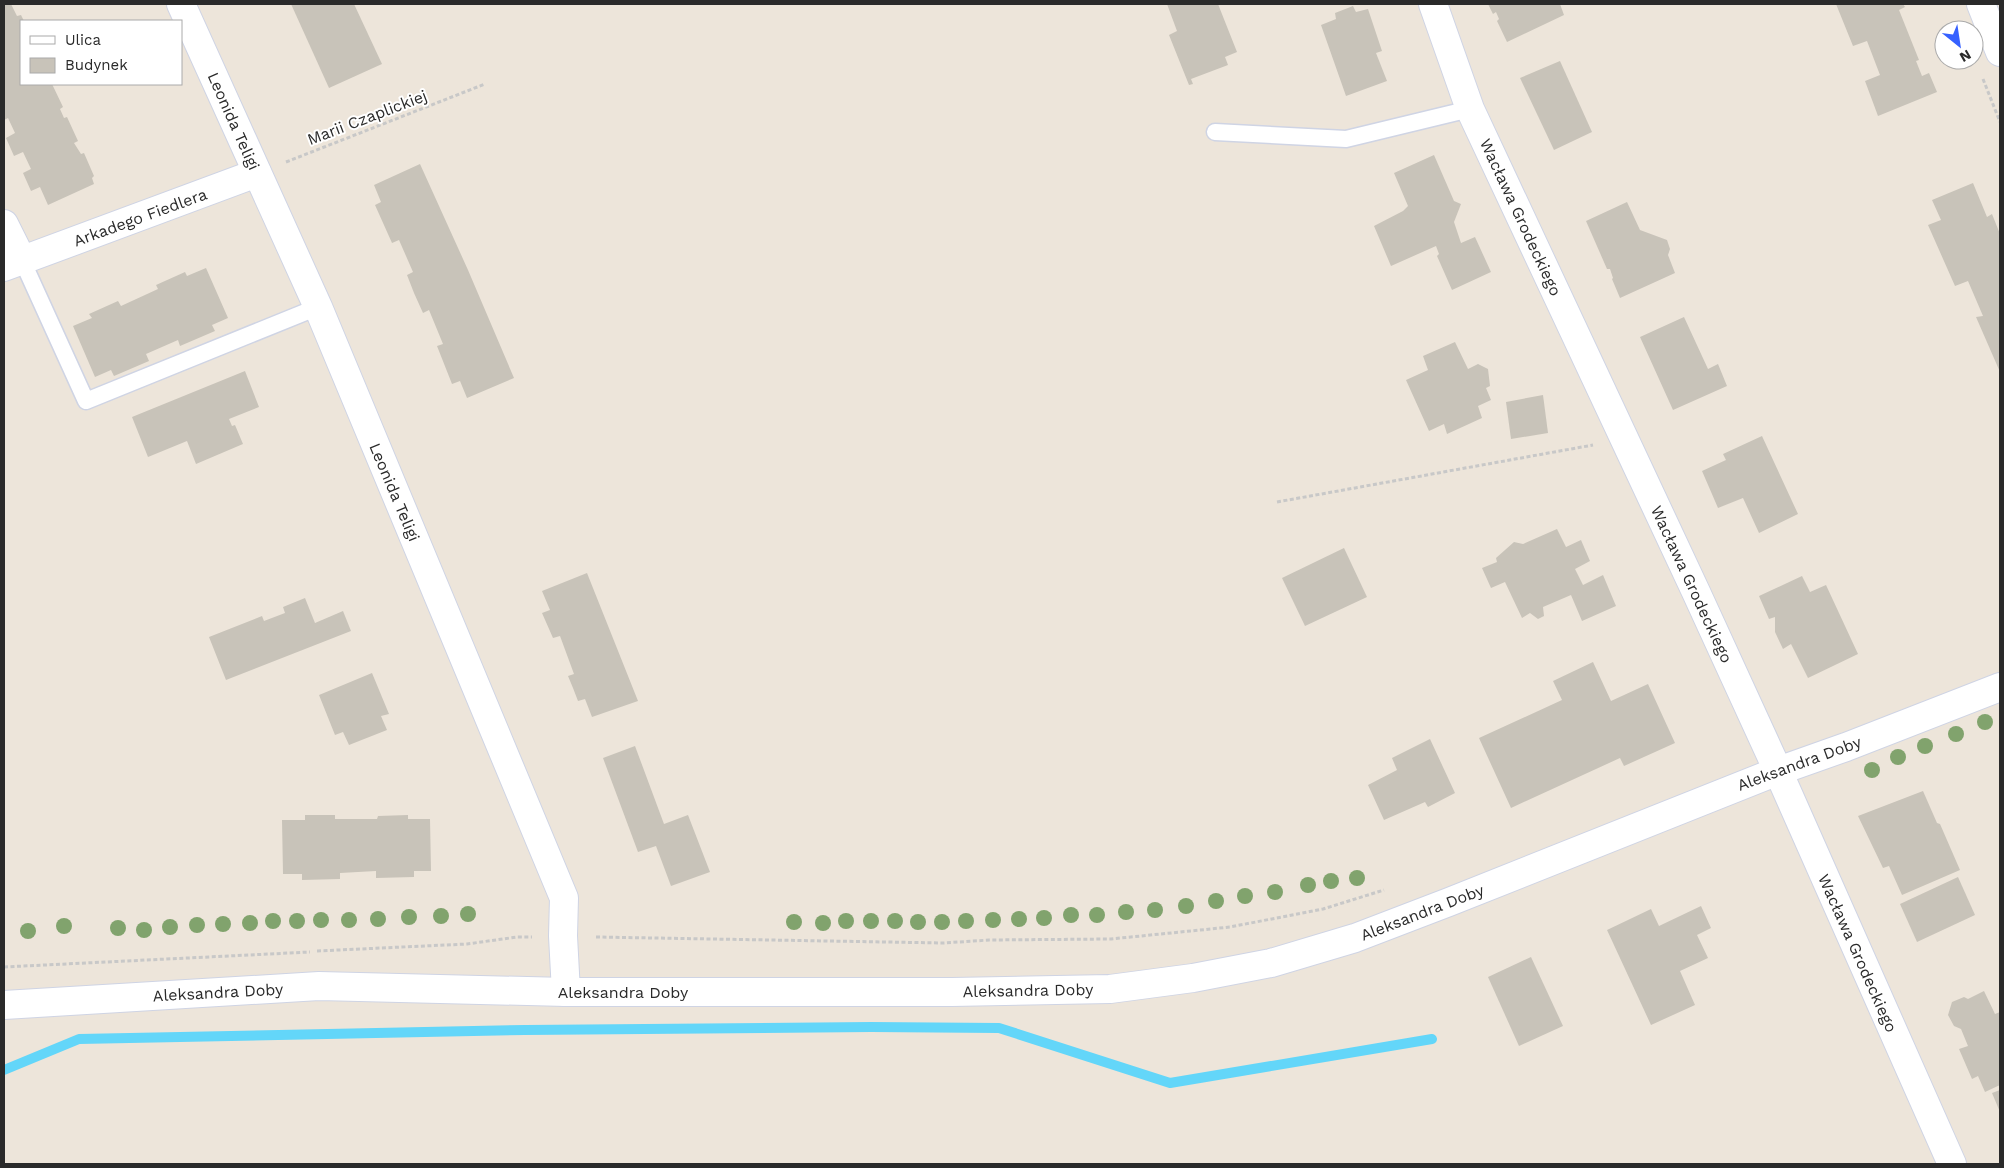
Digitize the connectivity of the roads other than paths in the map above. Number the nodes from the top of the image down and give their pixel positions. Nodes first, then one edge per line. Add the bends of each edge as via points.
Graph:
1 (181, 4) edge
2 (1433, 4) edge
3 (1981, 4) edge
4 (2000, 52) edge
5 (1470, 109) junction
6 (1215, 132) dead end
7 (257, 173) junction
8 (4, 224) edge
9 (13, 264) edge
10 (318, 307) junction
11 (2000, 687) edge
12 (1778, 771) junction
13 (566, 992) junction
14 (4, 1005) edge
15 (1952, 1164) edge

1 - 7 street, Leonida Teligi
2 - 5 street, Wacława Grodeckiego
3 - 4 street
5 - 6 lane via 1346,139
5 - 12 street, Wacława Grodeckiego
7 - 9 street, Arkadego Fiedlera
7 - 10 street, Leonida Teligi
8 - 9 street
9 - 10 lane via 86,401
10 - 13 street, Leonida Teligi via 564,898
11 - 12 street, Aleksandra Doby
12 - 13 street, Aleksandra Doby via 1449,902 1354,938 1271,964 1110,989
12 - 15 street, Wacława Grodeckiego
13 - 14 street, Aleksandra Doby via 319,986

